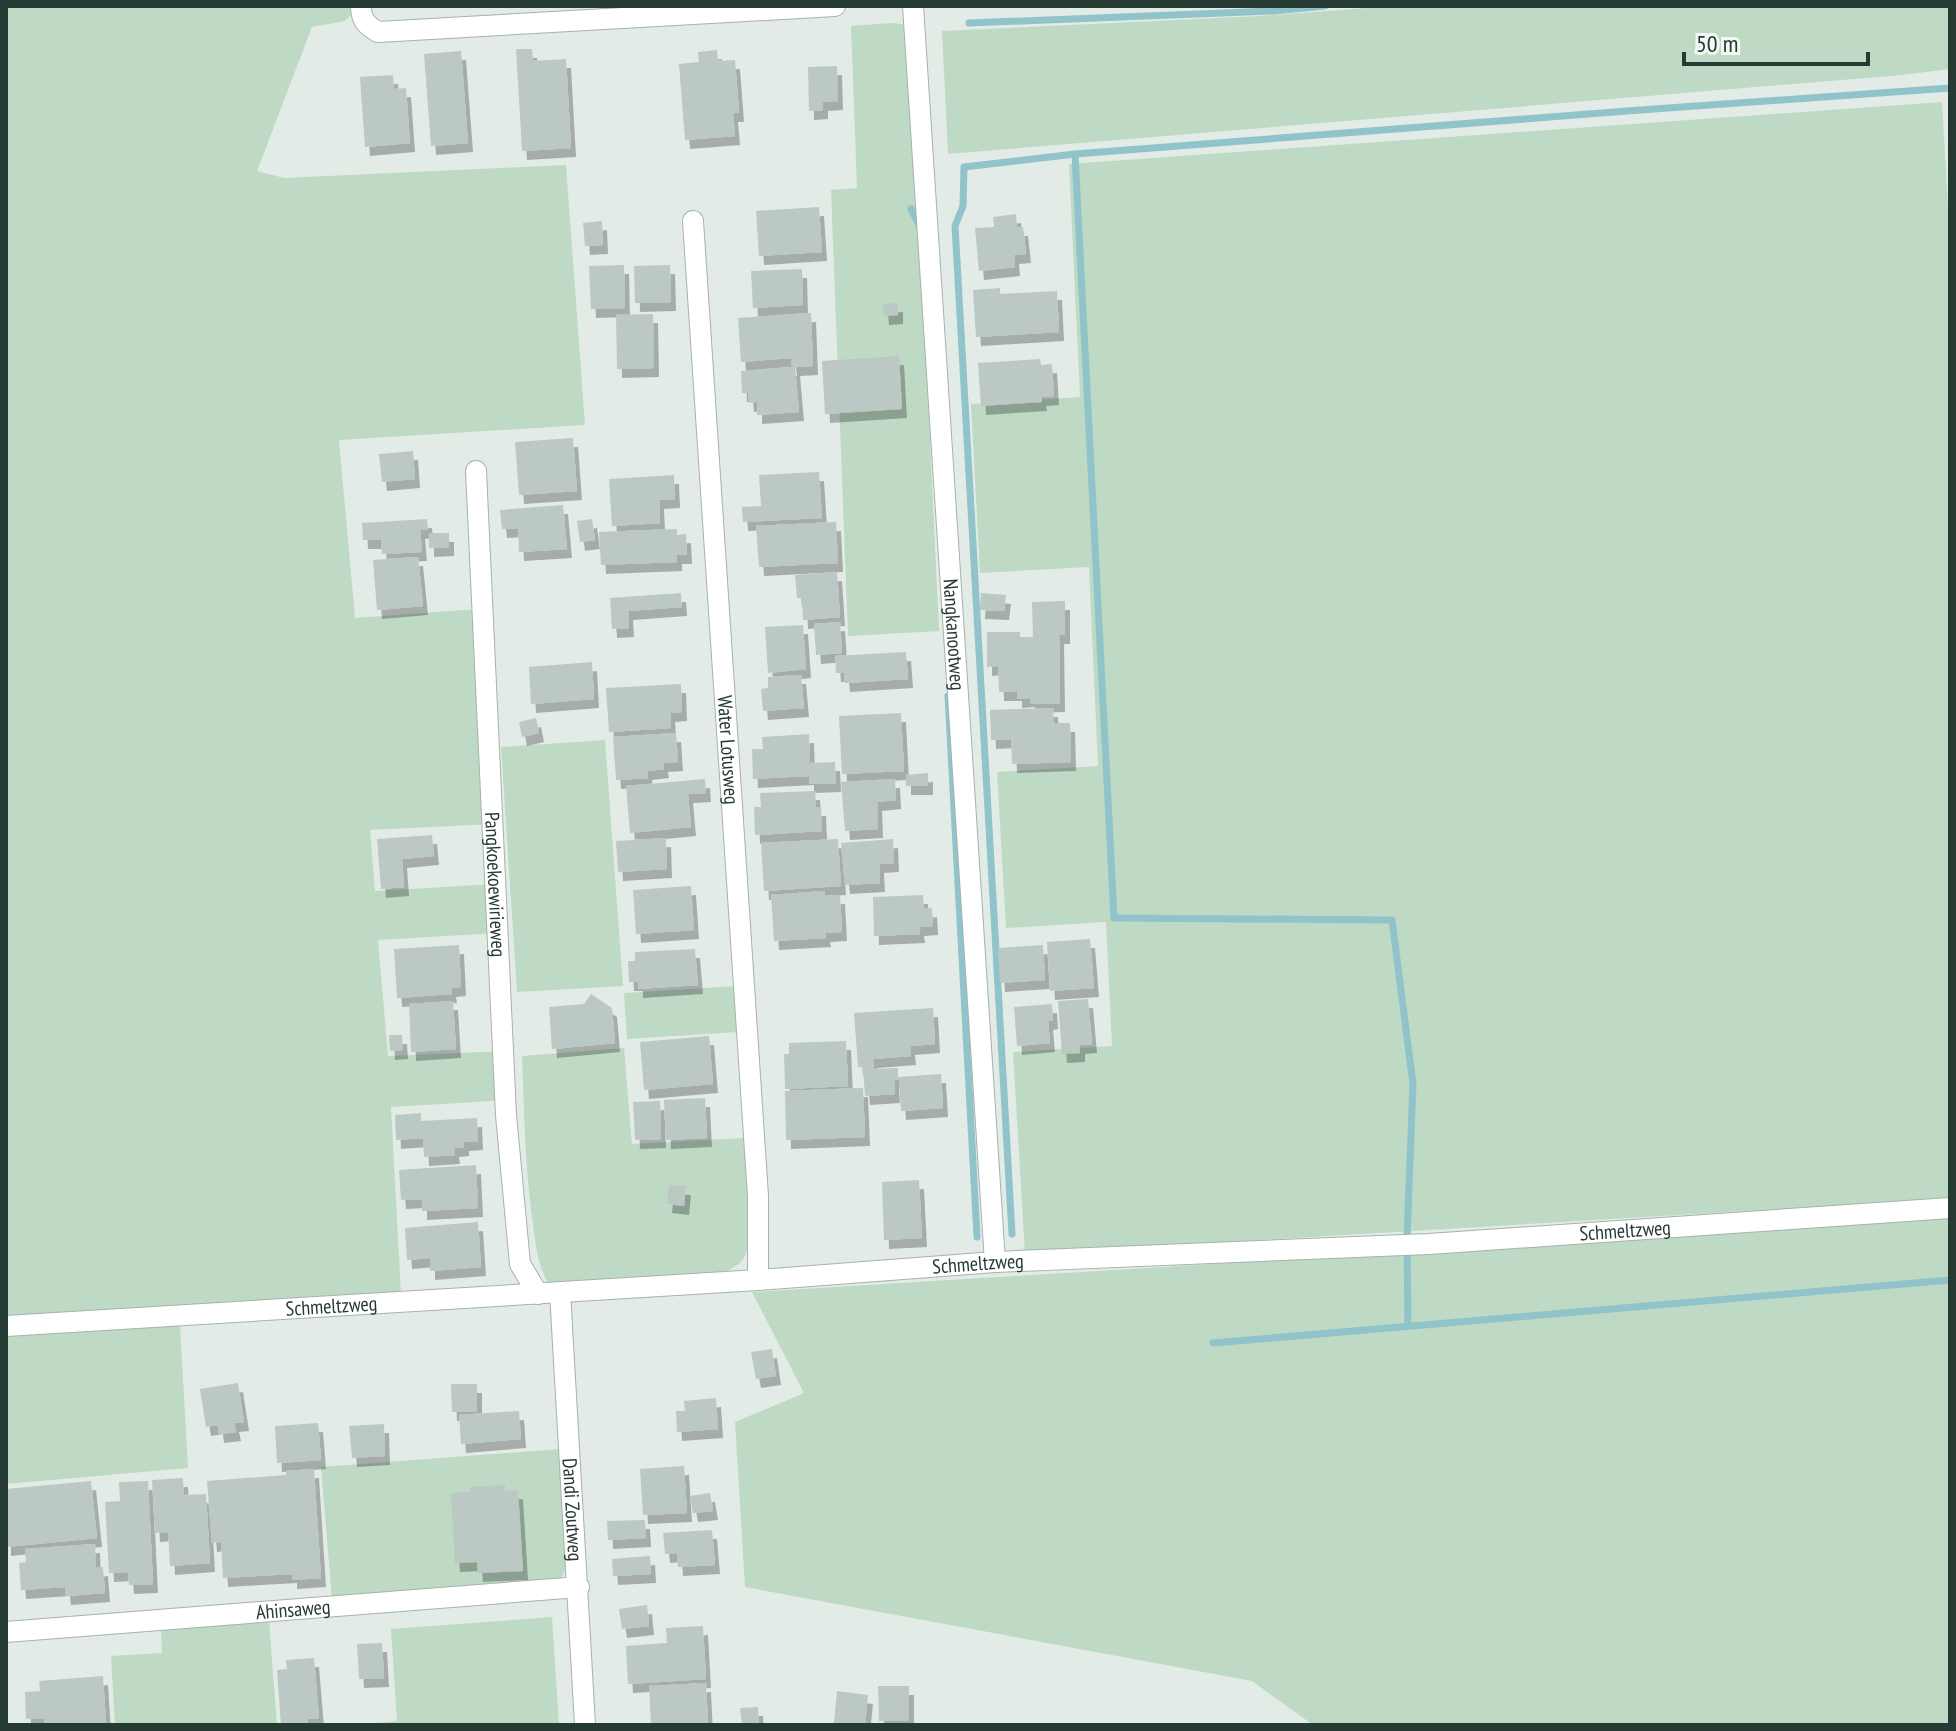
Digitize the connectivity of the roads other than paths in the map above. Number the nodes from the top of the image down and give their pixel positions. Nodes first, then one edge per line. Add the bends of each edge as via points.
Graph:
1 (361, 6) edge
2 (835, 6) edge
3 (913, 6) edge
4 (693, 221) dead end
5 (476, 471) dead end
6 (1950, 1208) edge
7 (995, 1262) junction
8 (758, 1280) junction
9 (560, 1292) junction
10 (538, 1294) junction
11 (6, 1326) edge
12 (579, 1587) junction
13 (6, 1632) edge
14 (585, 1725) edge

1 - 2 street via 361,18 378,32
3 - 7 street, Nangkanootweg
4 - 8 street, Water Lotusweg via 758,1196
5 - 10 street, Pangkoekoewirieweg via 506,1115 520,1264
6 - 7 street, Schmeltzweg via 1429,1244
7 - 8 street, Schmeltzweg
8 - 9 street, Schmeltzweg
9 - 10 street, Schmeltzweg
9 - 12 street, Dandi Zoutweg
10 - 11 street, Schmeltzweg
12 - 13 street, Ahinsaweg
12 - 14 street, Dandi Zoutweg

